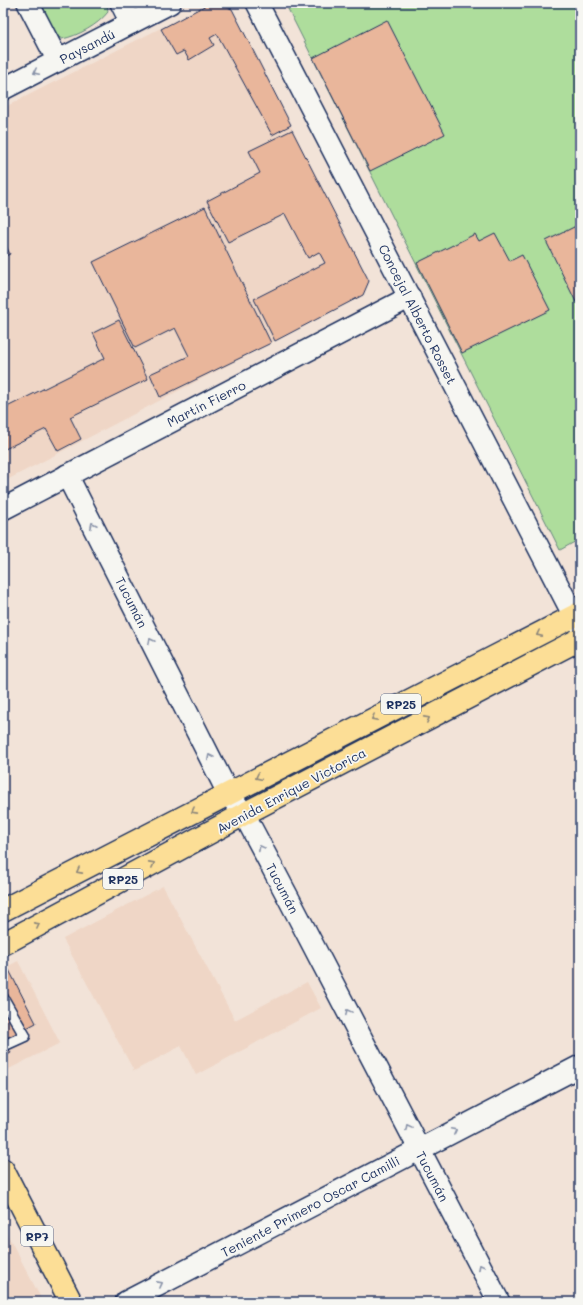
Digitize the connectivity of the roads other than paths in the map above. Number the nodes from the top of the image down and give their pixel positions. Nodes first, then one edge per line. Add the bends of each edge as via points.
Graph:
1 (28, 3) edge
2 (121, 3) edge
3 (170, 3) edge
4 (257, 3) edge
5 (131, 23) junction
6 (58, 61) junction
7 (3, 89) edge
8 (410, 297) junction
9 (67, 475) junction
10 (3, 509) edge
11 (578, 618) edge
12 (580, 639) edge
13 (228, 792) junction
14 (244, 814) junction
15 (3, 910) edge
16 (3, 944) edge
17 (3, 998) edge
18 (3, 1046) edge
19 (580, 1066) edge
20 (420, 1149) junction
21 (3, 1170) edge
22 (71, 1302) edge
23 (126, 1302) edge
24 (499, 1302) edge

1 - 6 street
2 - 5 street
3 - 5 street, Paysandú
4 - 8 street, Concejal Alberto Rosset
5 - 6 street, Paysandú
6 -> 7 street, Paysandú
8 - 9 street, Martín Fierro
8 - 11 street, Concejal Alberto Rosset
9 - 10 street, Martín Fierro
13 -> 9 street, Tucumán
11 -> 13 main road, Avenida Enrique Victorica / RP25
14 -> 12 main road, Avenida Enrique Victorica / RP25
13 - 14 street, Tucumán
13 -> 15 main road, Avenida Enrique Victorica / RP25
16 -> 14 main road, Avenida Enrique Victorica / RP25
20 -> 14 street, Tucumán
17 - 18 lane via 25,1036
20 -> 19 street, Teniente Primero Oscar Camilli
23 -> 20 street, Teniente Primero Oscar Camilli
24 -> 20 street, Tucumán
21 - 22 main road, RP7

